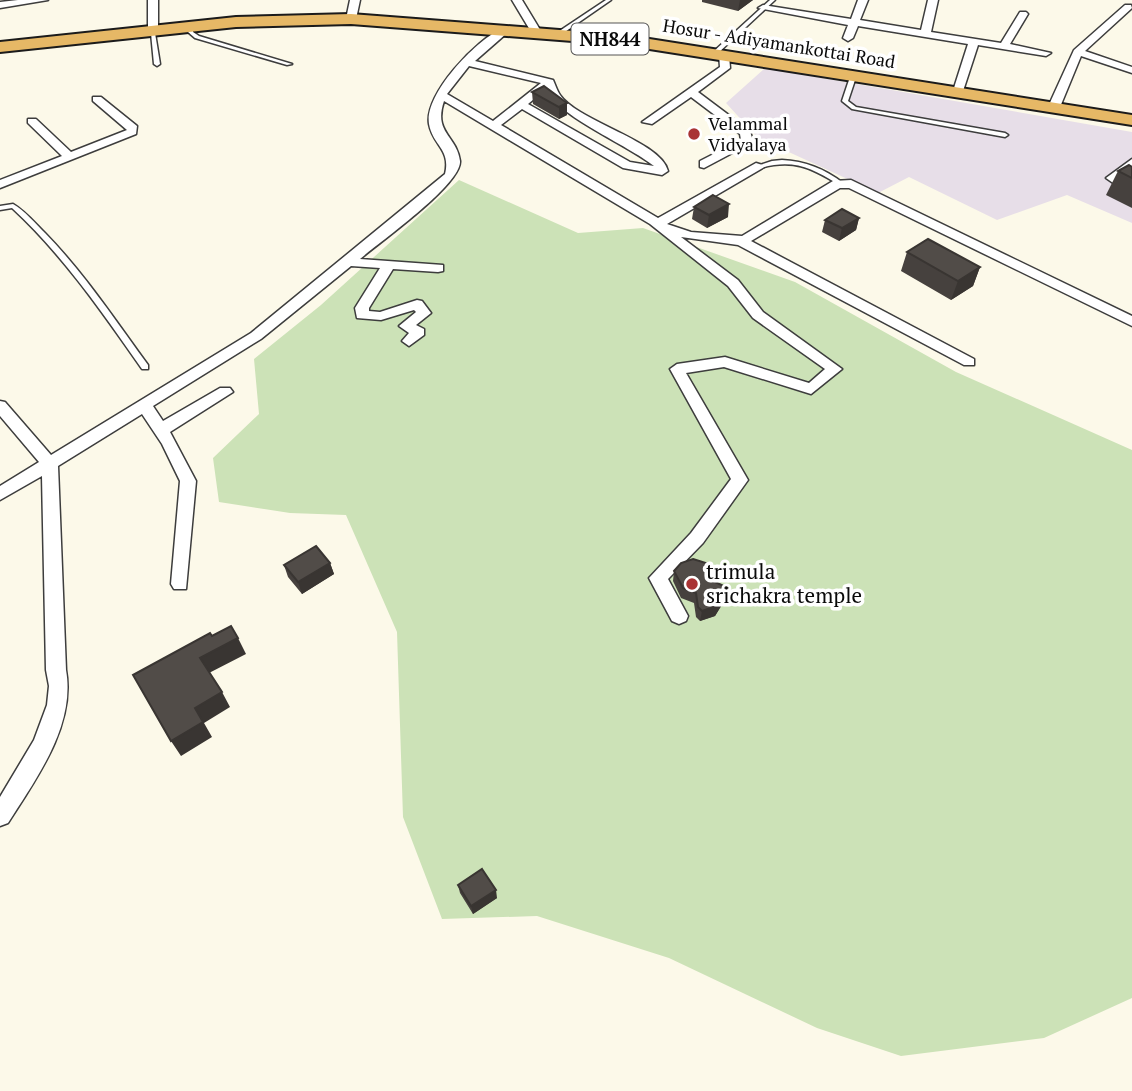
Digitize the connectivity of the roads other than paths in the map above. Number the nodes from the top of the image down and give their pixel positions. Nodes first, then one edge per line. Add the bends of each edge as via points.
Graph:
1 (43, 0) edge
2 (153, 0) edge
3 (355, 0) edge
4 (517, 0) edge
5 (609, 0) edge
6 (773, 0) edge
7 (863, 0) edge
8 (933, 0) edge
9 (0, 5) edge
10 (1128, 7) dead end
11 (763, 8) junction
12 (1023, 14) dead end
13 (351, 19) junction
14 (853, 22) junction
15 (191, 28) junction
16 (503, 31) junction
17 (153, 33) junction
18 (537, 33) junction
19 (925, 34) junction
20 (557, 35) junction
21 (848, 38) dead end
22 (974, 41) junction
23 (0, 45) edge
24 (1004, 46) junction
25 (1078, 52) junction
26 (1046, 53) dead end
27 (720, 54) junction
28 (468, 63) junction
29 (157, 64) dead end
30 (289, 64) dead end
31 (1132, 70) edge
32 (854, 74) junction
33 (549, 82) junction
34 (958, 91) junction
35 (691, 92) junction
36 (442, 95) junction
37 (97, 99) dead end
38 (521, 104) junction
39 (1054, 107) junction
40 (1132, 120) edge
41 (32, 121) dead end
42 (648, 122) dead end
43 (493, 126) junction
44 (1005, 135) dead end
45 (69, 156) junction
46 (1132, 163) edge
47 (704, 164) dead end
48 (760, 166) joint
49 (840, 183) junction
50 (0, 184) edge
51 (1132, 192) edge
52 (0, 208) edge
53 (656, 225) junction
54 (723, 232) dead end
55 (742, 241) junction
56 (350, 262) junction
57 (389, 265) junction
58 (439, 268) dead end
59 (1132, 322) edge
60 (409, 341) dead end
61 (969, 362) dead end
62 (145, 367) dead end
63 (225, 392) dead end
64 (0, 406) edge
65 (145, 406) junction
66 (161, 430) junction
67 (50, 465) junction
68 (0, 494) edge
69 (180, 584) dead end
70 (679, 616) dead end
71 (0, 816) edge

1 - 9 street
2 - 17 street
3 - 13 street
4 - 18 street
5 - 20 lane
6 - 11 lane
7 - 14 street
8 - 19 street
10 - 25 street
11 - 14 street
11 - 27 lane
12 - 24 street
13 - 15 highway, Hosur - Adiyamankottai Road / NH844
13 - 16 highway, Hosur - Adiyamankottai Road / NH844
14 - 19 street
14 - 21 street
15 - 17 highway, Hosur - Adiyamankottai Road / NH844
15 - 30 lane via 197,37
16 - 18 highway, Hosur - Adiyamankottai Road / NH844
16 - 28 street
17 - 23 highway, Hosur - Adiyamankottai Road / NH844
17 - 29 lane
18 - 20 highway, Hosur - Adiyamankottai Road / NH844
19 - 22 street
20 - 27 highway, Hosur - Adiyamankottai Road / NH844
22 - 24 street
22 - 34 street
24 - 26 street
25 - 31 street
25 - 39 street
27 - 32 highway, Hosur - Adiyamankottai Road / NH844
27 - 35 street via 725,68
28 - 33 street
28 - 36 street
32 - 34 highway, Hosur - Adiyamankottai Road / NH844
32 - 44 lane via 845,101 854,108
33 - 38 street
33 - 38 street via 555,97 640,149 662,171 627,165
34 - 39 highway, Hosur - Adiyamankottai Road / NH844
35 - 42 street
35 - 47 street via 746,133 747,142
36 - 43 street
36 - 56 street via 434,123 453,155 452,175
37 - 45 street via 134,130
38 - 43 street
39 - 40 highway, Hosur - Adiyamankottai Road / NH844
41 - 45 street
43 - 53 street
45 - 50 street
46 - 51 street via 1112,178
48 - 49 lane via 788,159
48 - 53 street
49 - 55 street
49 - 59 street via 851,184
52 - 62 lane via 13,206 74,266
53 - 55 street via 690,236
53 - 70 street via 733,283 758,315 835,369 811,389 725,362 677,369 740,480 697,538 658,578
54 - 55 street
55 - 61 street
56 - 57 street
56 - 65 street via 256,337
57 - 58 street
57 - 60 street via 362,315 381,316 417,304 424,313 406,326 419,332
63 - 66 street
64 - 67 street
65 - 66 street
65 - 67 street
66 - 69 street via 188,481
67 - 68 street
67 - 71 street via 56,670 61,682 44,746

